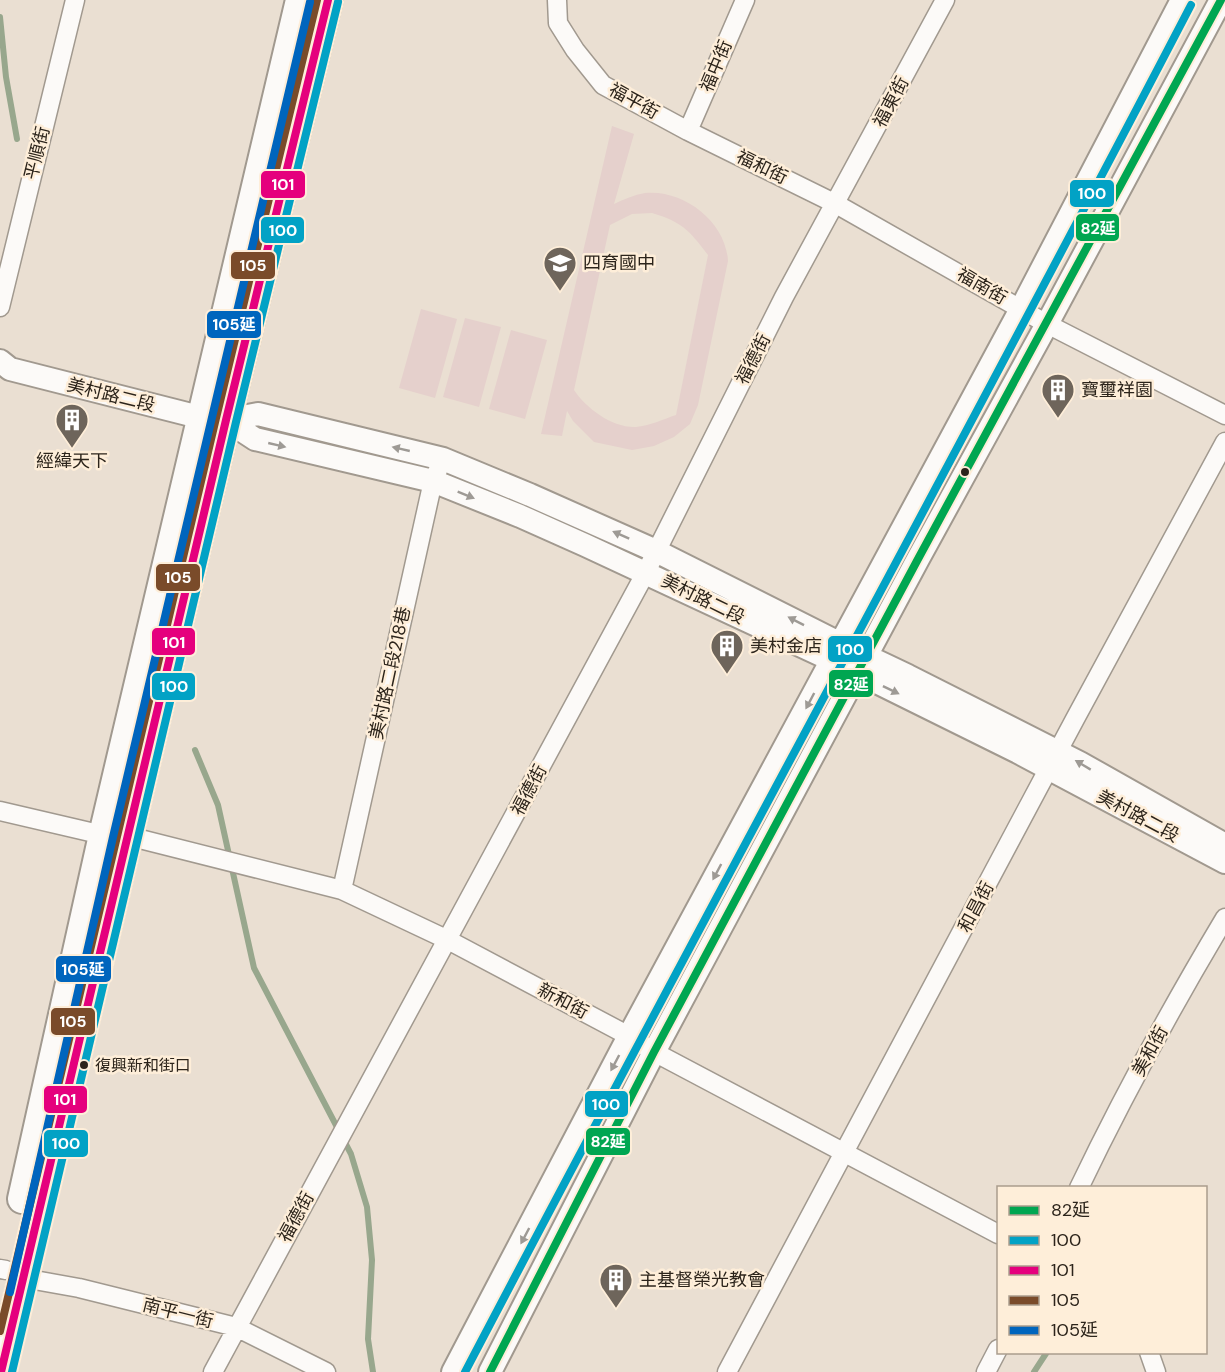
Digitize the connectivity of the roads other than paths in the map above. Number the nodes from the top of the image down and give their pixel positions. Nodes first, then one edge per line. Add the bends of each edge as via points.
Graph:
1 (75, 0) edge
2 (300, 0) edge
3 (557, 0) edge
4 (745, 0) edge
5 (945, 0) edge
6 (1182, 0) edge
7 (1221, 0) edge
8 (325, 1) edge
9 (688, 131) junction
10 (836, 204) junction
11 (0, 307) edge
12 (1021, 309) junction
13 (1047, 324) junction
14 (0, 362) edge
15 (1225, 415) edge
16 (214, 419) junction
17 (1225, 442) edge
18 (443, 459) junction
19 (433, 481) junction
20 (656, 551) junction
21 (646, 572) junction
22 (836, 652) junction
23 (862, 665) junction
24 (1054, 761) junction
25 (0, 811) edge
26 (116, 836) junction
27 (1225, 845) edge
28 (1225, 862) edge
29 (342, 890) junction
30 (1225, 918) edge
31 (448, 940) junction
32 (629, 1036) junction
33 (654, 1052) junction
34 (845, 1154) junction
35 (1080, 1186) edge
36 (997, 1233) edge
37 (7, 1277) edge
38 (236, 1327) junction
39 (997, 1352) edge
40 (1149, 1354) edge
41 (1, 1372) edge
42 (213, 1372) edge
43 (326, 1372) edge
44 (453, 1372) edge
45 (490, 1372) edge
46 (727, 1372) edge
47 (986, 1372) edge
48 (1156, 1372) edge

1 - 11 street, 平順街
2 - 16 main road
3 - 9 street, 福平街 via 558,23 603,85
4 - 9 street, 福中街
5 - 10 street, 福東街
6 - 12 street
7 - 13 street
8 - 16 main road
9 - 10 street, 福和街
10 - 12 street, 福南街
10 - 20 street, 福德街 via 784,297
12 - 13 street, 福南街
12 - 22 street
13 - 15 street, 福南街
13 - 23 street
14 - 16 street, 美村路二段 via 10,369
18 -> 16 street, 美村路二段 via 258,414
16 -> 19 street, 美村路二段 via 255,439
16 - 26 main road
17 - 24 street, 和昌街
18 - 19 street, 美村路二段218巷
20 -> 18 street, 美村路二段
19 -> 21 street, 美村路二段
19 - 29 street, 美村路二段218巷
20 - 21 street, 福德街
22 -> 20 street, 美村路二段
21 - 22 street, 美村路二段
21 - 31 street, 福德街
22 - 23 street, 美村路二段
22 -> 32 street
23 - 24 street, 美村路二段
23 - 33 street
27 -> 24 street, 美村路二段 via 1080,763
24 - 28 street, 美村路二段
24 - 34 street, 和昌街
25 - 26 street, 新和街
26 - 29 street, 新和街
26 - 37 main road
29 - 31 street, 新和街
30 - 35 street, 美和街 via 1104,1135
31 - 32 street, 新和街
31 - 38 street, 福德街
32 - 33 street, 新和街
32 -> 44 street
33 - 34 street, 新和街
33 - 45 street
34 - 36 street, 新和街
34 - 46 street, 和昌街
37 - 38 street, 南平一街 via 79,1288
37 - 41 main road
38 - 42 street, 福德街
38 - 43 street, 南平一街
39 - 47 street
40 - 48 street

